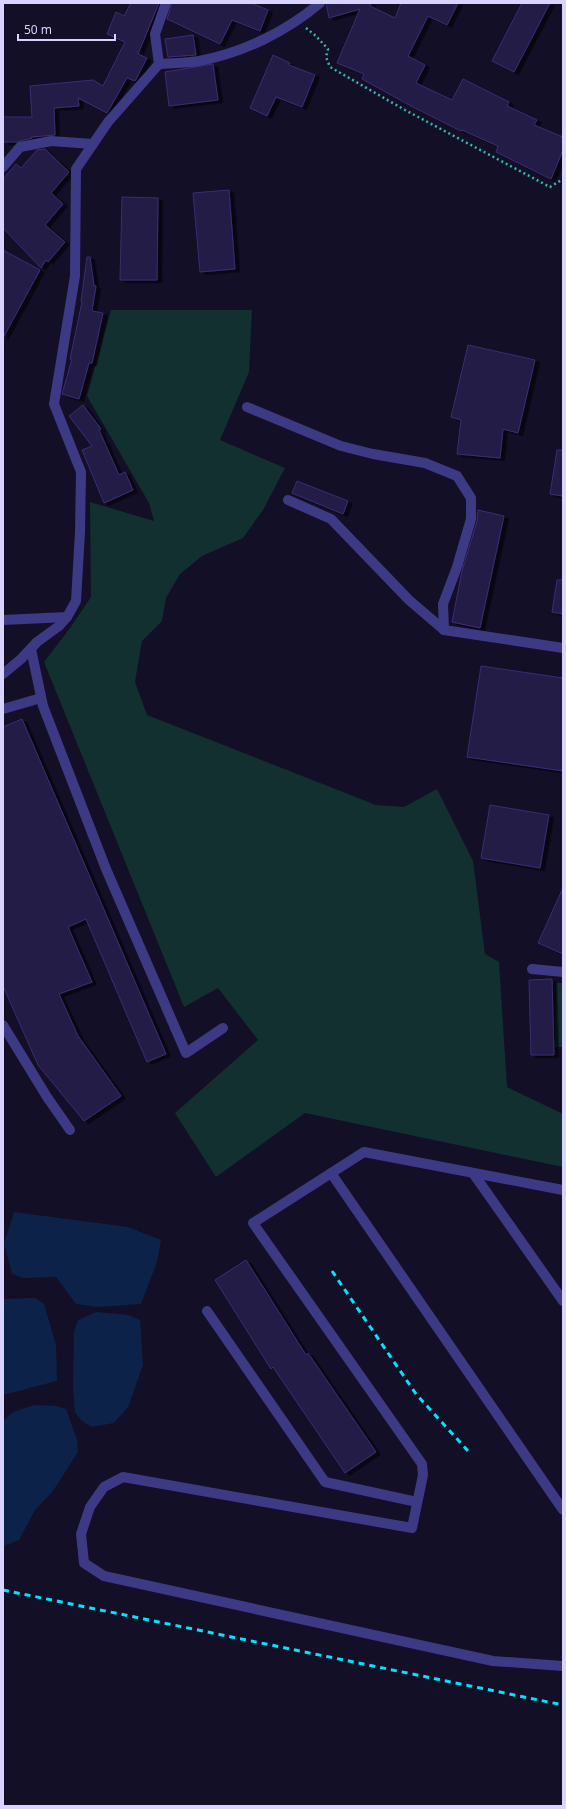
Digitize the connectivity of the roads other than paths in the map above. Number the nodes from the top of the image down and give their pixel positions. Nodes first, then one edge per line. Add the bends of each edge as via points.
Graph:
1 (166, 3) edge
2 (320, 3) edge
3 (159, 64) junction
4 (93, 144) junction
5 (3, 167) edge
6 (248, 407) dead end
7 (288, 500) dead end
8 (67, 617) junction
9 (3, 620) edge
10 (444, 630) junction
11 (563, 648) edge
12 (31, 649) junction
13 (3, 674) edge
14 (41, 698) junction
15 (3, 709) edge
16 (532, 969) dead end
17 (563, 972) edge
18 (3, 1025) edge
19 (223, 1028) dead end
20 (70, 1130) dead end
21 (331, 1173) junction
22 (473, 1173) junction
23 (563, 1190) edge
24 (563, 1301) edge
25 (207, 1311) dead end
26 (417, 1502) junction
27 (563, 1510) edge
28 (563, 1666) edge

1 - 3 street via 155,34
2 - 3 street via 276,34 229,53 198,61
3 - 4 street via 108,122
4 - 5 street via 51,141 20,147
4 - 8 street via 76,170 75,276 54,404 81,472 76,601
6 - 10 street via 341,446 425,463 457,476 471,498 471,519 443,604
7 - 10 street via 331,519 409,600
8 - 9 street
8 - 12 street
10 - 11 street
12 - 13 street
12 - 14 street
14 - 15 street
14 - 19 street via 106,870 186,1053
16 - 17 street
18 - 20 street
21 - 22 street via 364,1152
21 - 26 street via 253,1223 422,1464 423,1475
21 - 27 street
22 - 23 street
22 - 24 street
25 - 26 street via 325,1482
26 - 28 street via 412,1528 123,1477 104,1486 90,1507 81,1534 84,1562 104,1576 493,1660

